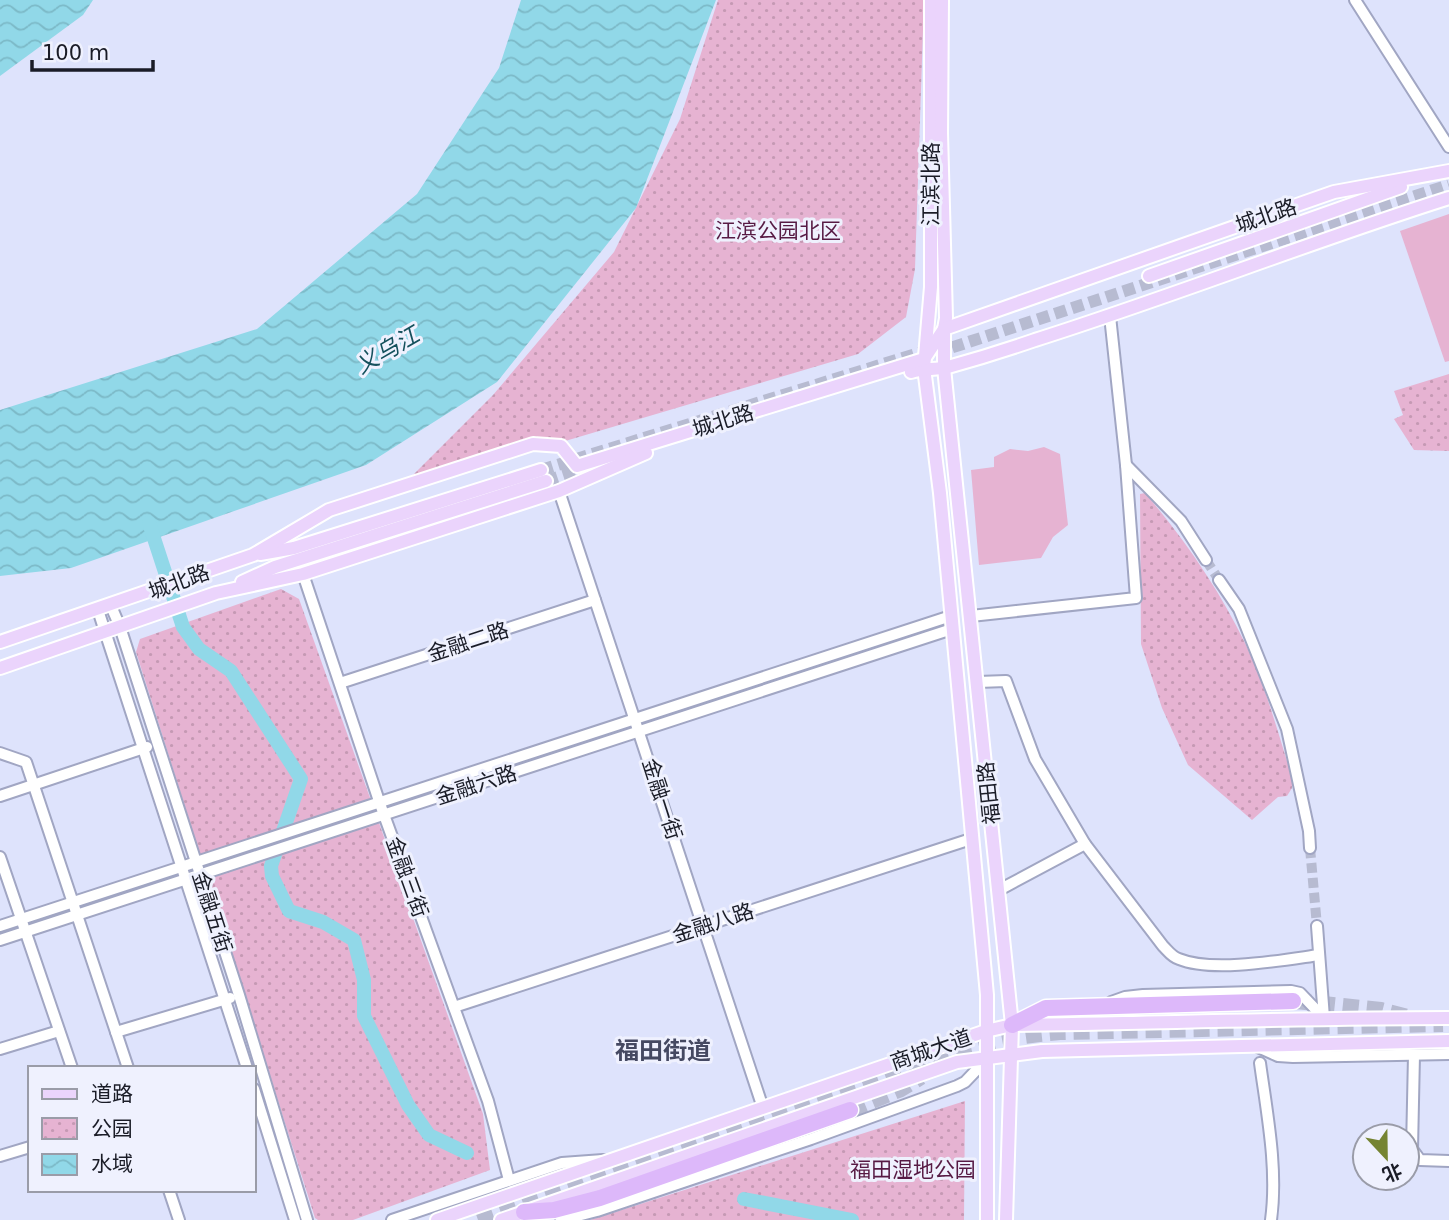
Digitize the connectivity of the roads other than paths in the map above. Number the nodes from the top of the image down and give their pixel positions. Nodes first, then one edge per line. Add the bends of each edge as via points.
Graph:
1 (931, 0) edge
2 (942, 0) edge
3 (1355, 0) edge
4 (1449, 147) edge
5 (1449, 171) edge
6 (1434, 175) junction
7 (1449, 198) edge
8 (1149, 276) dead end
9 (1110, 316) junction
10 (944, 329) junction
11 (924, 363) junction
12 (944, 368) junction
13 (1126, 465) junction
14 (559, 491) junction
15 (253, 555) junction
16 (1206, 560) tunnel mouth
17 (303, 574) junction
18 (1219, 580) tunnel mouth
19 (210, 595) junction
20 (595, 600) junction
21 (104, 608) junction
22 (971, 617) junction
23 (952, 622) junction
24 (120, 626) junction
25 (104, 633) junction
26 (0, 642) edge
27 (0, 668) edge
28 (978, 682) junction
29 (340, 683) junction
30 (635, 718) junction
31 (640, 732) junction
32 (157, 744) junction
33 (143, 748) junction
34 (0, 753) edge
35 (35, 784) junction
36 (0, 796) edge
37 (379, 801) junction
38 (384, 814) junction
39 (971, 839) junction
40 (1086, 844) junction
41 (1310, 848) tunnel mouth
42 (0, 858) edge
43 (196, 861) junction
44 (181, 866) junction
45 (200, 874) junction
46 (185, 879) junction
47 (999, 890) junction
48 (74, 902) junction
49 (78, 914) junction
50 (21, 919) junction
51 (0, 926) edge
52 (704, 926) junction
53 (1317, 926) tunnel mouth
54 (25, 931) junction
55 (0, 940) edge
56 (1319, 955) junction
57 (239, 995) junction
58 (225, 999) junction
59 (1293, 1001) tunnel mouth
60 (454, 1007) junction
61 (1097, 1007) junction
62 (1324, 1018) junction
63 (1449, 1018) edge
64 (1012, 1025) junction
65 (59, 1031) junction
66 (986, 1031) junction
67 (116, 1032) junction
68 (1449, 1041) edge
69 (1256, 1046) junction
70 (0, 1049) edge
71 (1449, 1054) edge
72 (1414, 1055) junction
73 (1012, 1056) junction
74 (986, 1060) junction
75 (1260, 1063) dead end
76 (71, 1066) edge
77 (127, 1066) edge
78 (246, 1066) edge
79 (256, 1066) edge
80 (258, 1076) edge
81 (256, 1095) edge
82 (763, 1108) junction
83 (850, 1110) tunnel mouth
84 (28, 1148) edge
85 (0, 1156) edge
86 (613, 1159) junction
87 (1449, 1161) edge
88 (509, 1181) junction
89 (170, 1192) edge
90 (524, 1212) junction
91 (179, 1220) edge
92 (295, 1220) edge
93 (307, 1220) edge
94 (392, 1220) edge
95 (437, 1220) edge
96 (501, 1220) edge
97 (561, 1220) edge
98 (988, 1220) edge
99 (1006, 1220) edge
100 (1271, 1220) edge

1 - 11 main road, 江滨北路 via 931,288
2 - 10 main road, 江滨北路
3 - 4 street
5 - 6 main road, 城北路
6 - 8 main road
6 - 10 main road, 城北路 via 1334,192
7 - 9 main road, 城北路
9 - 12 main road, 城北路
9 - 13 street
10 - 11 main road
10 - 12 main road, 江滨北路
11 - 12 main road, 城北路
11 - 14 main road, 城北路 via 637,456
11 - 15 main road, 城北路 via 577,466 561,446 533,444 329,510
11 - 23 main road, 福田路
12 - 22 main road, 福田路
13 - 16 street via 1181,521
13 - 22 street via 1136,598
14 - 17 main road, 城北路
14 - 20 street, 金融一街
15 - 19 main road via 294,548 544,475 275,567
15 - 21 main road, 城北路
17 - 19 main road, 城北路
17 - 29 street, 金融三街
18 - 41 street via 1239,609 1287,729
19 - 24 main road, 城北路
20 - 29 street, 金融二路
20 - 30 street, 金融一街
21 - 24 street, 金融五街
21 - 25 street, 金融五街
21 - 26 main road, 城北路
22 - 28 main road, 福田路
23 - 30 street, 金融六路
23 - 31 street, 金融六路
23 - 39 main road, 福田路
24 - 25 main road, 城北路
24 - 32 street, 金融五街
25 - 27 main road, 城北路
25 - 33 street, 金融五街
28 - 40 street via 1006,681 1035,759
28 - 47 main road, 福田路
29 - 37 street, 金融三街
30 - 31 street, 金融一街
30 - 37 street, 金融六路
31 - 38 street, 金融六路
31 - 52 street, 金融一街
32 - 33 street
32 - 43 street, 金融五街
33 - 35 street
33 - 44 street, 金融五街
34 - 35 street via 26,762
35 - 36 street
35 - 48 street
37 - 38 street, 金融三街
37 - 43 street, 金融六路
38 - 45 street, 金融六路
38 - 60 street, 金融三街
39 - 52 street, 金融八路
39 - 66 main road, 福田路
40 - 47 street
40 - 56 street via 1176,959 1215,965
42 - 50 street
43 - 44 street, 金融六路
43 - 45 street, 金融五街
44 - 46 street, 金融五街
44 - 48 street, 金融六路
45 - 46 street, 金融六路
45 - 57 street, 金融五街
46 - 49 street, 金融六路
46 - 58 street, 金融五街
47 - 64 main road, 福田路
48 - 49 street
48 - 50 street, 金融六路
49 - 54 street, 金融六路
49 - 67 street
50 - 51 street, 金融六路
50 - 54 street
52 - 60 street, 金融八路
52 - 82 street, 金融一街
53 - 56 street
54 - 55 street, 金融六路
54 - 65 street
56 - 62 street
57 - 58 street
57 - 79 street, 金融五街
58 - 67 street
58 - 78 street, 金融五街
59 - 61 highway
60 - 88 street, 金融三街 via 488,1101
61 - 62 street via 1143,995 1291,991 1300,993
61 - 64 highway via 1046,1008
62 - 63 main road, 商城大道
62 - 64 main road, 商城大道
64 - 66 main road, 商城大道
64 - 73 main road, 福田路
65 - 70 street
65 - 76 street
66 - 74 main road, 福田路
66 - 82 main road, 商城大道
67 - 77 street
68 - 69 main road, 商城大道
69 - 72 street via 1278,1056
69 - 73 main road, 商城大道 via 1042,1051
71 - 72 street
72 - 87 street via 1412,1149 1420,1160
73 - 74 main road, 商城大道
73 - 99 main road, 福田路
74 - 90 main road, 商城大道 via 957,1062
74 - 97 street via 957,1086
74 - 98 main road, 福田路
75 - 100 street via 1274,1199
80 - 93 street, 金融五街
81 - 92 street
82 - 86 main road, 商城大道
83 - 90 highway via 600,1198
84 - 85 street
86 - 88 street via 562,1163
86 - 95 main road, 商城大道
88 - 94 street
89 - 91 street
90 - 96 main road, 商城大道

